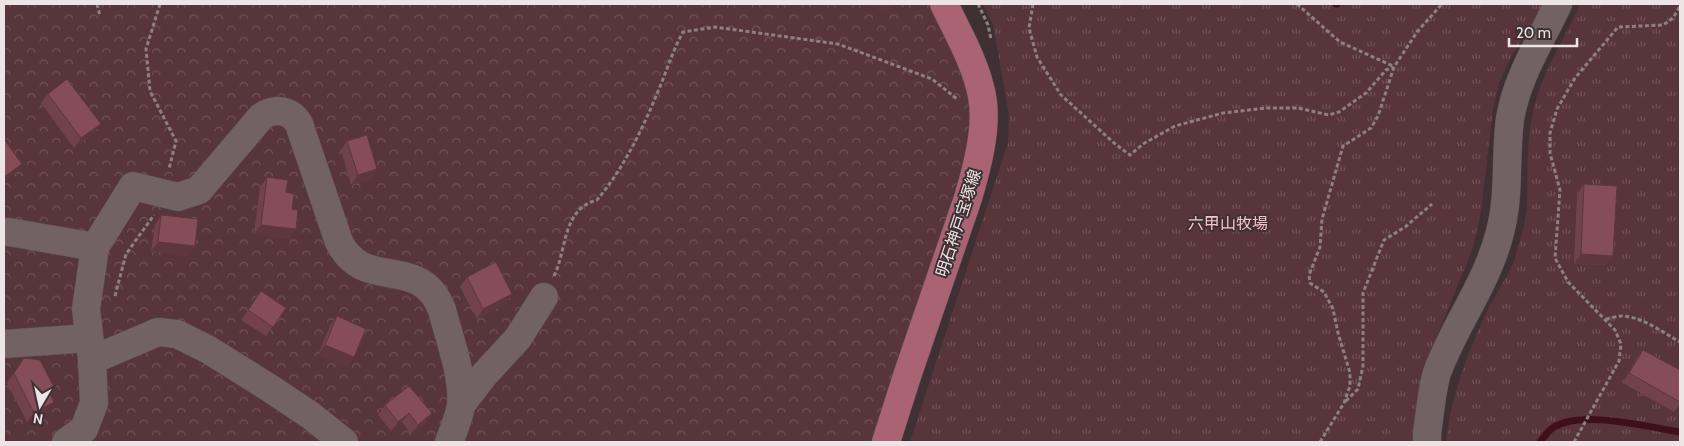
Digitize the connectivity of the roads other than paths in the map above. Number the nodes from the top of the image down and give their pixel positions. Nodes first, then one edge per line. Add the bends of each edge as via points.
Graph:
1 (944, 4) edge
2 (1558, 4) edge
3 (4, 232) edge
4 (95, 247) junction
5 (544, 296) road end
6 (4, 344) edge
7 (91, 349) junction
8 (461, 405) junction
9 (66, 442) edge
10 (344, 442) edge
11 (449, 442) edge
12 (886, 442) edge
13 (1427, 442) edge

1 - 12 main road, 明石神戸宝塚線 via 978,80 983,122 970,191
2 - 13 street via 1515,97 1509,129 1505,210 1500,232 1489,265 1437,371
3 - 4 street
4 - 7 street via 86,309
4 - 8 street via 133,186 178,197 199,190 261,117 268,112 286,112 299,124 344,252 361,266 401,275 433,291 458,374
5 - 8 street via 518,338
6 - 7 street
7 - 9 street via 94,403 84,429
7 - 10 street via 158,332 177,334 271,389
8 - 11 street

